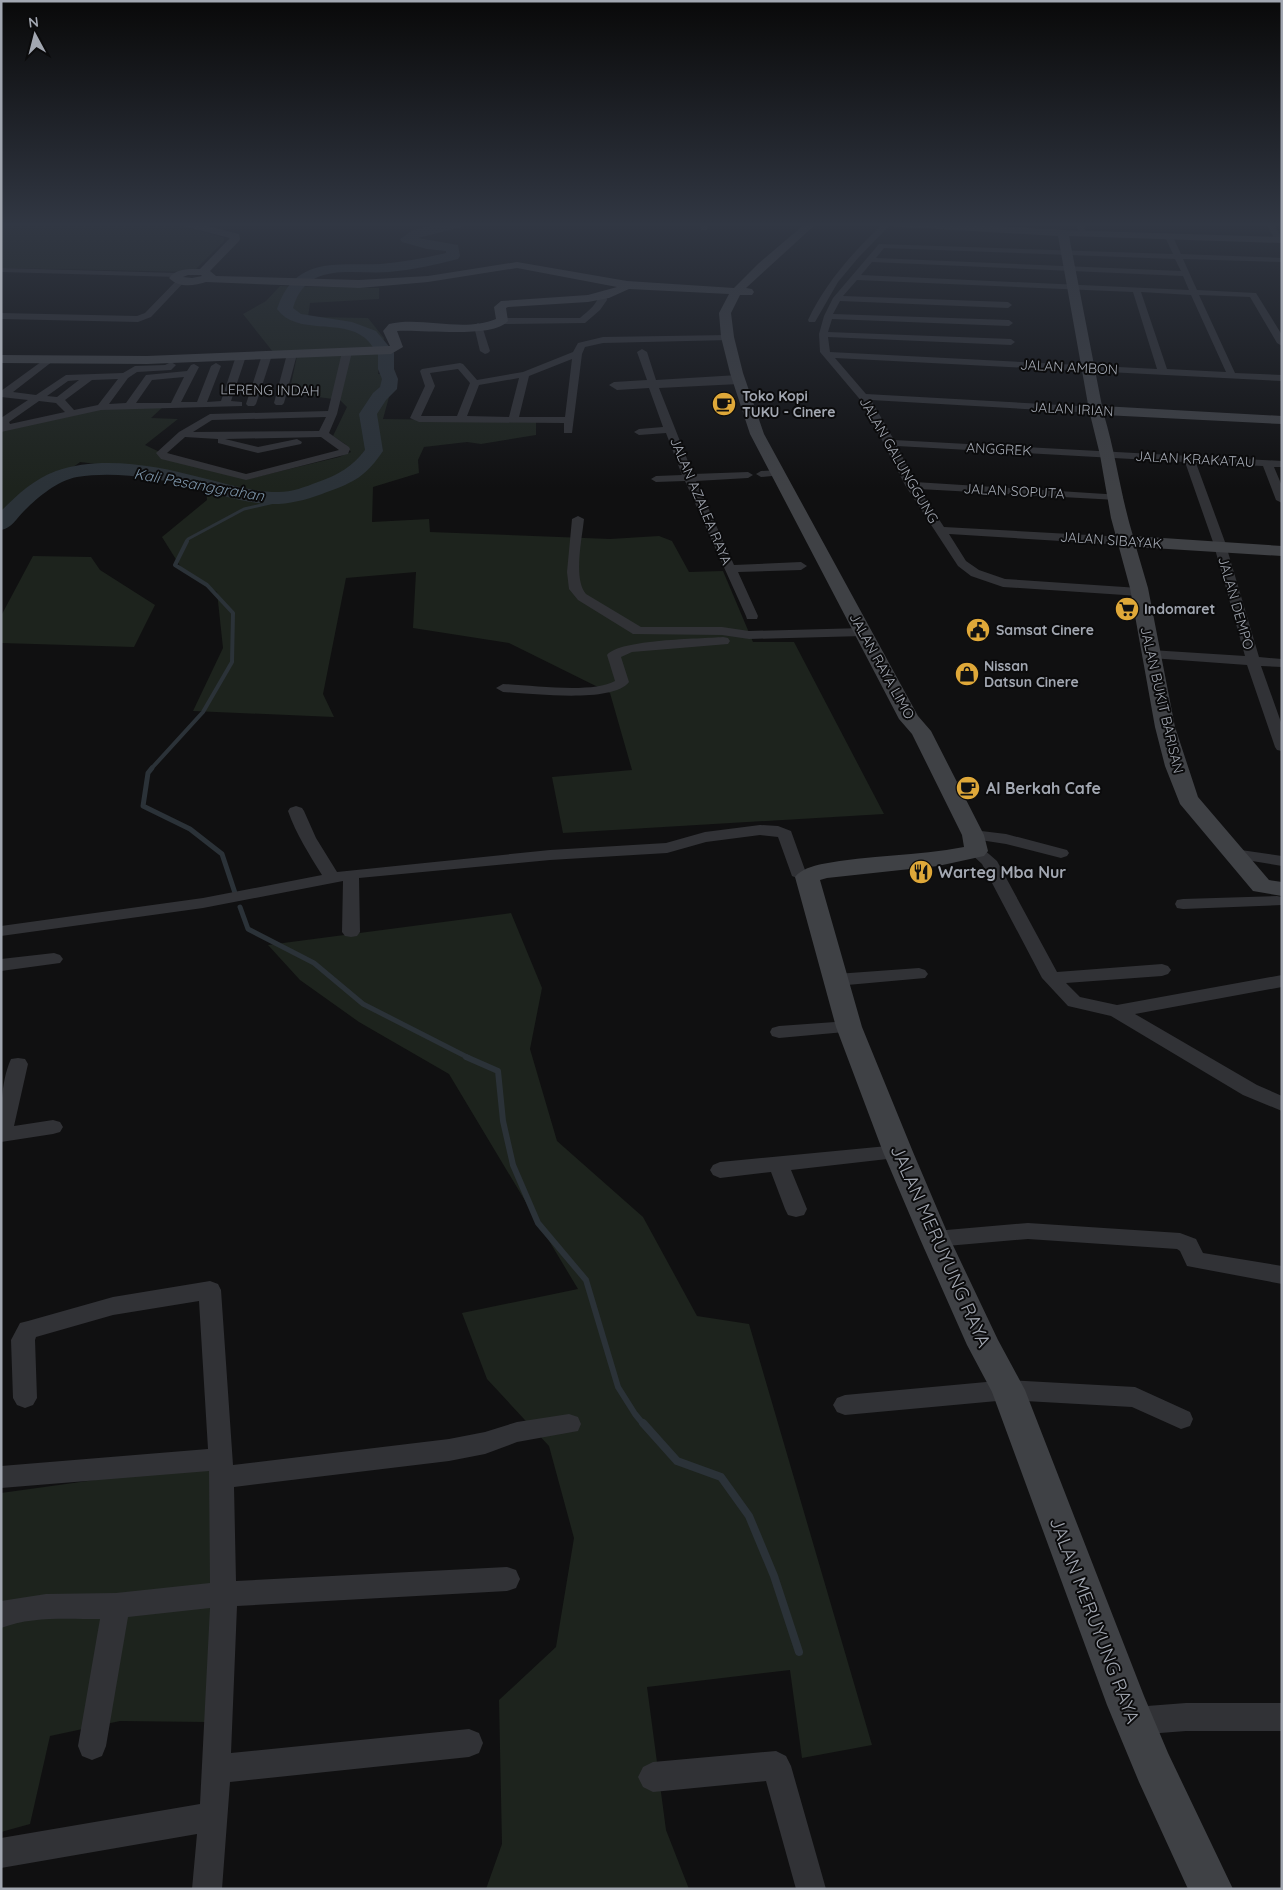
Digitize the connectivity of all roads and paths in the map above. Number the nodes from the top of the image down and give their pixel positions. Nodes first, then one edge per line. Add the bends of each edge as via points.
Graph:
1 (151, 311) edge
2 (501, 311) edge
3 (594, 311) edge
4 (726, 311) edge
5 (815, 311) edge
6 (830, 311) edge
7 (1008, 311) edge
8 (1078, 311) edge
9 (1143, 311) edge
10 (1203, 311) edge
11 (1263, 311) edge
12 (1, 316) edge
13 (828, 316) junction
14 (812, 320) dead end
15 (502, 321) junction
16 (1009, 323) junction
17 (474, 327) junction
18 (823, 334) junction
19 (739, 341) junction
20 (1282, 343) edge
21 (481, 350) dead end
22 (348, 352) junction
23 (642, 352) dead end
24 (1012, 353) junction
25 (292, 354) junction
26 (577, 354) junction
27 (267, 355) junction
28 (826, 355) junction
29 (241, 356) junction
30 (1, 359) edge
31 (48, 361) junction
32 (171, 364) dead end
33 (216, 366) dead end
34 (1088, 368) junction
35 (1163, 372) junction
36 (525, 374) junction
37 (125, 376) junction
38 (1232, 376) junction
39 (90, 377) junction
40 (1282, 378) edge
41 (739, 380) junction
42 (475, 383) junction
43 (652, 384) junction
44 (6, 393) edge
45 (34, 399) junction
46 (762, 399) dead end
47 (865, 399) junction
48 (59, 400) junction
49 (225, 404) junction
50 (265, 404) junction
51 (1, 405) edge
52 (175, 405) junction
53 (201, 405) junction
54 (129, 406) junction
55 (101, 407) junction
56 (334, 410) junction
57 (1097, 412) junction
58 (72, 413) junction
59 (461, 420) junction
60 (513, 420) junction
61 (569, 420) junction
62 (1282, 422) edge
63 (771, 424) dead end
64 (5, 428) edge
65 (670, 430) junction
66 (568, 432) dead end
67 (639, 432) dead end
68 (183, 434) junction
69 (324, 435) junction
70 (205, 436) junction
71 (890, 443) junction
72 (1108, 455) junction
73 (1189, 459) junction
74 (1267, 463) junction
75 (1282, 464) edge
76 (760, 474) dead end
77 (748, 475) dead end
78 (688, 478) junction
79 (656, 479) dead end
80 (788, 480) junction
81 (911, 484) junction
82 (1117, 497) junction
83 (1282, 500) edge
84 (578, 519) dead end
85 (940, 530) junction
86 (1125, 541) junction
87 (1220, 547) junction
88 (1282, 551) edge
89 (801, 566) dead end
90 (730, 570) junction
91 (1139, 592) junction
92 (861, 594) dead end
93 (862, 614) junction
94 (752, 616) dead end
95 (863, 632) junction
96 (748, 635) junction
97 (1151, 654) junction
98 (1253, 661) junction
99 (1282, 663) edge
100 (503, 688) dead end
101 (921, 731) junction
102 (1282, 748) edge
103 (296, 811) dead end
104 (975, 843) junction
105 (1061, 852) dead end
106 (1234, 854) junction
107 (1282, 860) edge
108 (351, 874) junction
109 (332, 877) junction
110 (807, 877) junction
111 (1280, 898) edge
112 (1183, 904) dead end
113 (1, 931) edge
114 (352, 932) dead end
115 (54, 959) dead end
116 (1, 966) edge
117 (1162, 970) dead end
118 (919, 974) dead end
119 (1051, 978) junction
120 (836, 980) junction
121 (1282, 982) edge
122 (1117, 1011) junction
123 (849, 1026) junction
124 (779, 1032) dead end
125 (18, 1064) dead end
126 (1282, 1104) edge
127 (53, 1127) dead end
128 (2, 1135) edge
129 (898, 1152) junction
130 (779, 1165) junction
131 (720, 1170) dead end
132 (796, 1209) dead end
133 (935, 1239) junction
134 (1282, 1275) edge
135 (1008, 1390) junction
136 (25, 1398) dead end
137 (845, 1405) dead end
138 (1181, 1419) dead end
139 (569, 1424) dead end
140 (222, 1468) junction
141 (1, 1477) edge
142 (507, 1579) dead end
143 (224, 1594) junction
144 (116, 1606) junction
145 (1, 1615) edge
146 (1282, 1717) edge
147 (1134, 1721) junction
148 (469, 1743) dead end
149 (92, 1746) dead end
150 (215, 1769) junction
151 (653, 1777) dead end
152 (214, 1816) junction
153 (1, 1853) edge
154 (207, 1889) edge
155 (811, 1889) edge
156 (1211, 1889) edge

1 - 12 street via 138,319
2 - 15 street
3 - 15 street via 582,320
4 - 19 street, JALAN RAYA LIMO
5 - 14 street
6 - 13 street
7 - 16 street
8 - 34 street, JALAN BUKIT BARISAN
9 - 35 street
10 - 38 street
11 - 20 street
13 - 16 street
13 - 18 street
15 - 17 street
16 - 24 street
17 - 21 street
17 - 22 street via 392,327 389,331 397,347
18 - 24 street
18 - 28 street
19 - 26 street via 594,341 581,345
19 - 41 street, JALAN RAYA LIMO
22 - 25 street
22 - 56 street, LERENG INDAH
23 - 43 street, JALAN AZALEA RAYA
24 - 28 street, JALAN AMBON
24 - 34 street, JALAN AMBON
25 - 27 street
25 - 50 street
26 - 36 street
26 - 61 street
27 - 29 street
27 - 50 street
28 - 47 street, JALAN GALUNGGUNG
29 - 31 street
29 - 49 street
30 - 31 street
31 - 44 street
32 - 37 street via 168,368 135,369
33 - 53 street
34 - 35 street, JALAN AMBON
34 - 57 street, JALAN BUKIT BARISAN
35 - 38 street, JALAN AMBON
36 - 42 street
36 - 60 street
37 - 39 street
37 - 55 street
38 - 40 street, JALAN AMBON
39 - 45 street via 66,378
39 - 48 street
41 - 43 street
41 - 80 street, JALAN RAYA LIMO via 751,419
42 - 59 street
42 - 59 street via 460,366 425,371 430,386 414,418
43 - 65 street, JALAN AZALEA RAYA
44 - 45 street
44 - 51 street
45 - 48 street
45 - 64 street via 3,422
46 - 63 street
47 - 57 street, JALAN IRIAN
47 - 71 street, JALAN GALUNGGUNG
48 - 58 street
49 - 50 street, LERENG INDAH
49 - 53 street, LERENG INDAH
50 - 56 street, LERENG INDAH
52 - 53 street, LERENG INDAH
52 - 54 street, LERENG INDAH
52 - 54 street via 192,371 149,377
54 - 55 street, LERENG INDAH
55 - 58 street, LERENG INDAH
56 - 68 street via 212,417
56 - 69 street
57 - 62 street, JALAN IRIAN
57 - 72 street, JALAN BUKIT BARISAN
58 - 64 street, LERENG INDAH
59 - 60 street
60 - 61 street
61 - 66 street
65 - 67 street
65 - 78 street, JALAN AZALEA RAYA
68 - 69 street via 163,450 162,455 246,477 345,451
68 - 70 street
69 - 70 street
69 - 70 street via 258,450
71 - 72 street, ANGGREK
71 - 81 street, JALAN GALUNGGUNG
72 - 73 street, JALAN KRAKATAU
72 - 82 street, JALAN BUKIT BARISAN
73 - 74 street, JALAN KRAKATAU
73 - 87 street, JALAN DEMPO
74 - 75 street, JALAN KRAKATAU
74 - 83 street
76 - 80 street
77 - 78 street
78 - 79 street
78 - 90 street, JALAN AZALEA RAYA
80 - 93 street, JALAN RAYA LIMO
81 - 82 street, JALAN SOPUTA
81 - 85 street, JALAN GALUNGGUNG
82 - 86 street, JALAN BUKIT BARISAN
84 - 96 street via 573,572 575,588 582,597 638,631 722,631
85 - 86 street, JALAN SIBAYAK
85 - 91 street, JALAN GALUNGGUNG via 962,564 982,577 1003,583
86 - 87 street, JALAN SIBAYAK
86 - 91 street, JALAN BUKIT BARISAN
87 - 88 street, JALAN SIBAYAK
87 - 98 street, JALAN DEMPO
89 - 90 street
90 - 94 street, JALAN AZALEA RAYA
91 - 97 street, JALAN BUKIT BARISAN
92 - 93 street, JALAN RAYA LIMO
93 - 95 street, JALAN RAYA LIMO
93 - 101 street, JALAN RAYA LIMO via 927,719
95 - 96 street
95 - 101 street, JALAN RAYA LIMO via 909,719
96 - 100 street via 744,640 630,648 614,655 622,682 612,688 590,692
97 - 98 street
97 - 106 street, JALAN BUKIT BARISAN via 1165,727 1182,786 1188,799
98 - 99 street
98 - 102 street, JALAN DEMPO
101 - 104 street
103 - 109 street via 314,853
104 - 105 street via 1011,840
104 - 110 street via 938,858 823,871
104 - 119 street via 989,861
106 - 107 street
106 - 111 street, JALAN BUKIT BARISAN via 1261,886
108 - 109 street
108 - 110 street via 550,855 667,848 705,836 760,830 785,834 798,873
108 - 114 street
109 - 113 street via 203,903
110 - 120 street, JALAN MERUYUNG RAYA
111 - 112 street
115 - 116 street
117 - 119 street
118 - 120 street
119 - 122 street via 1074,1002
120 - 123 street, JALAN MERUYUNG RAYA
121 - 122 street
122 - 126 street via 1250,1090
123 - 124 street
123 - 129 street, JALAN MERUYUNG RAYA
125 - 128 street
127 - 128 street
129 - 130 street
129 - 133 street, JALAN MERUYUNG RAYA
130 - 131 street
130 - 132 street
133 - 134 street via 1028,1231 1180,1241 1188,1244 1195,1260
133 - 135 street, JALAN MERUYUNG RAYA
135 - 137 street
135 - 138 street via 1135,1397
135 - 147 street, JALAN MERUYUNG RAYA
136 - 140 street via 23,1340 28,1330 113,1306 210,1290
139 - 140 street via 517,1432 449,1450
140 - 141 street
140 - 143 street
142 - 143 street
143 - 144 street
143 - 150 street
144 - 145 street via 46,1607 7,1611
144 - 149 street
146 - 147 street via 1186,1717
147 - 156 street, JALAN MERUYUNG RAYA via 1183,1835
148 - 150 street
150 - 152 street
151 - 155 street via 776,1766
152 - 153 street
152 - 154 street

